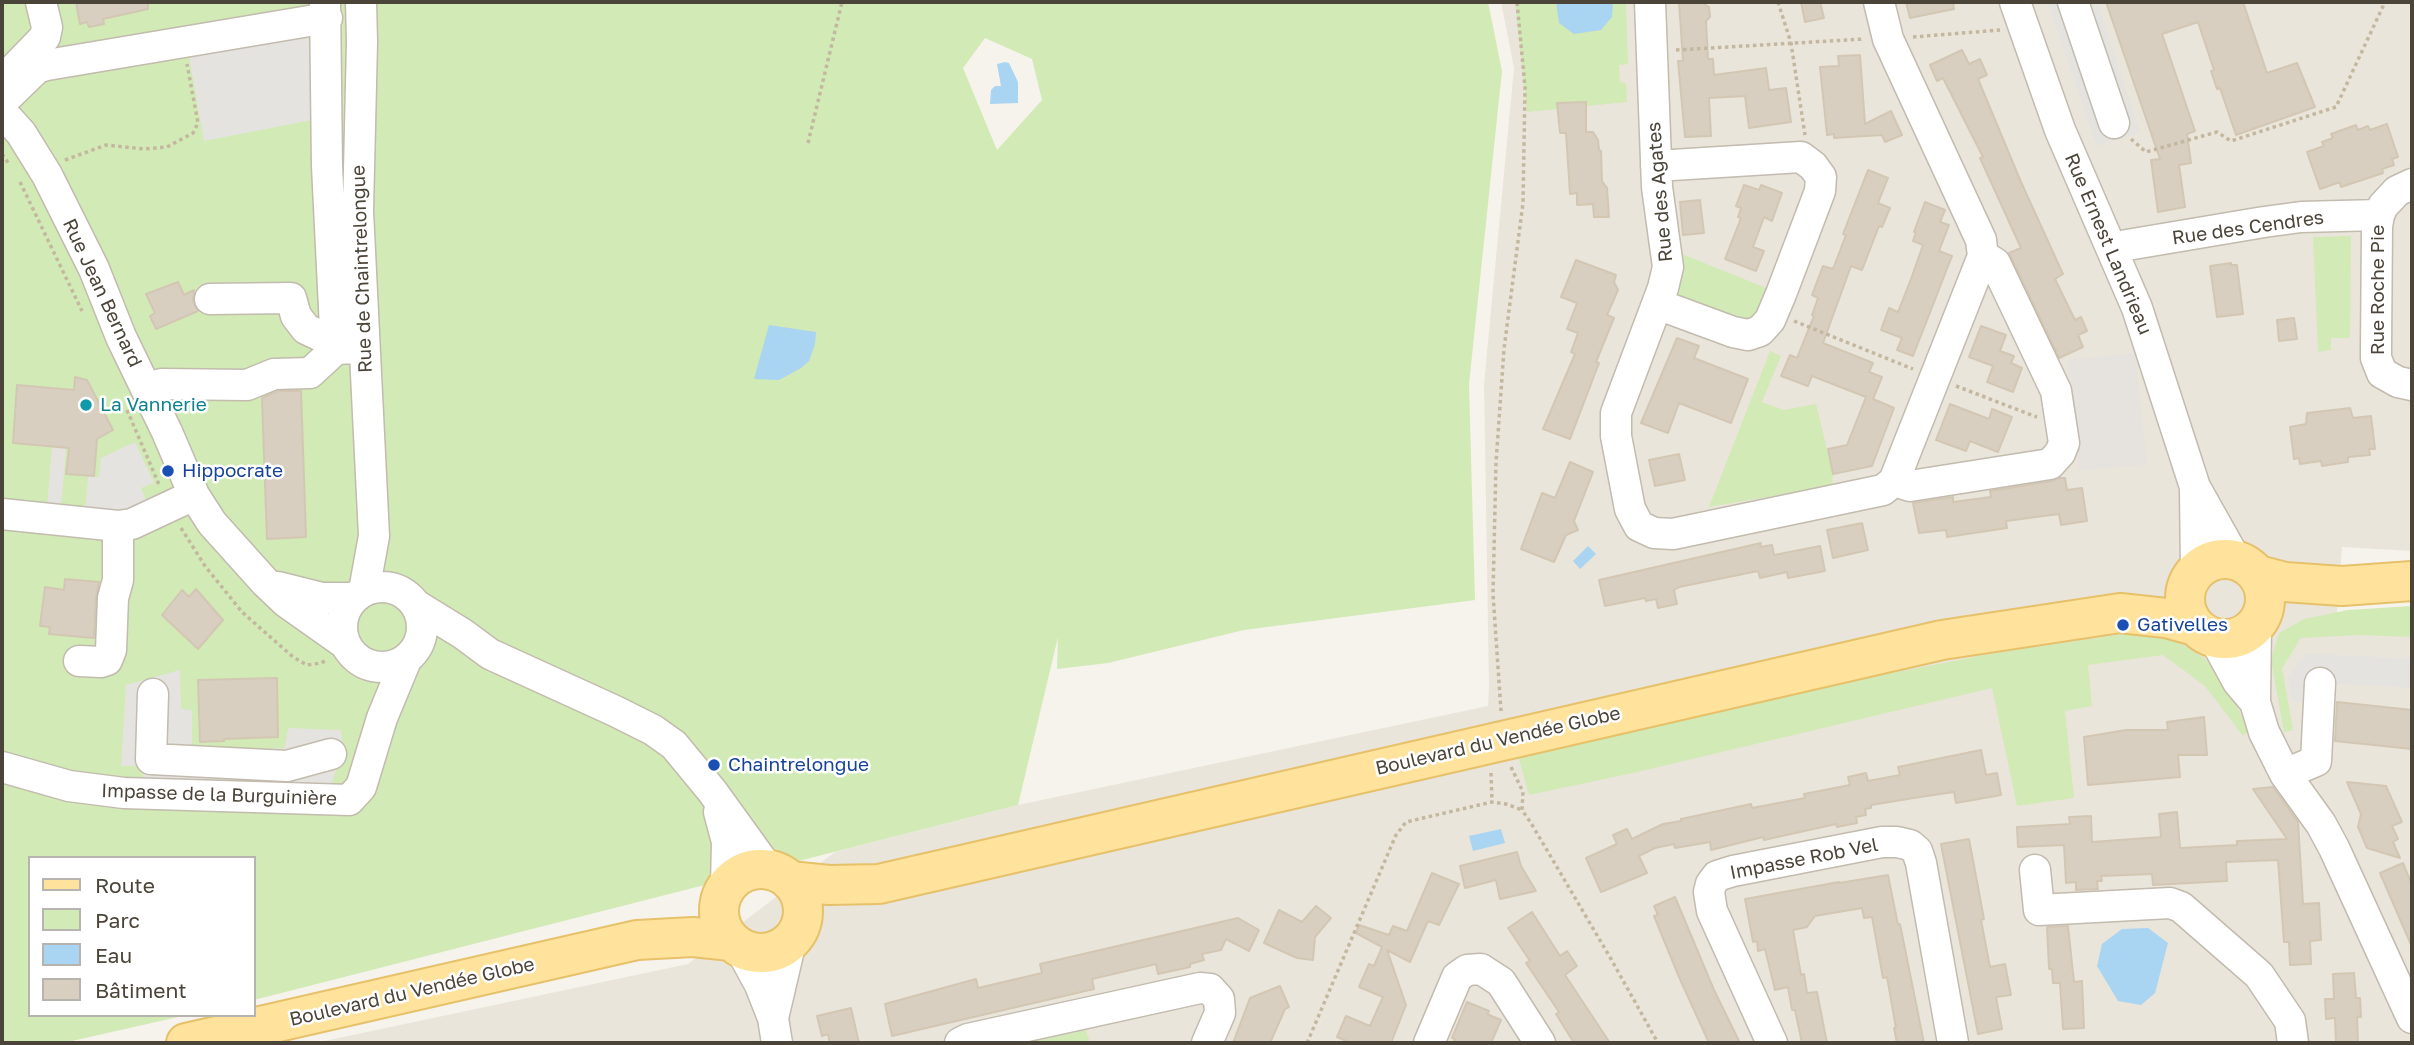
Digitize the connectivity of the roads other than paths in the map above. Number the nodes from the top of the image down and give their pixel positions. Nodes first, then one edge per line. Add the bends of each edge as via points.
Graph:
1 (41, 2) edge
2 (361, 2) edge
3 (1650, 2) edge
4 (1879, 2) edge
5 (2073, 2) edge
6 (326, 10) edge
7 (2019, 13) edge
8 (2, 82) edge
9 (2, 102) edge
10 (2, 112) edge
11 (2113, 123) road end
12 (1657, 166) junction
13 (2412, 184) edge
14 (2379, 215) junction
15 (2113, 250) junction
16 (1983, 256) junction
17 (210, 299) dead end
18 (1657, 304) junction
19 (350, 348) junction
20 (2412, 385) edge
21 (147, 391) junction
22 (1894, 481) junction
23 (2195, 487) junction
24 (194, 495) junction
25 (2, 514) edge
26 (118, 526) junction
27 (373, 536) junction
28 (2247, 567) junction
29 (2192, 576) junction
30 (2412, 581) edge
31 (265, 582) junction
32 (2342, 586) junction
33 (358, 594) junction
34 (410, 599) junction
35 (2120, 613) junction
36 (2259, 622) junction
37 (2205, 632) junction
38 (344, 643) junction
39 (490, 654) junction
40 (410, 657) junction
41 (79, 660) dead end
42 (366, 665) junction
43 (2320, 683) dead end
44 (153, 694) dead end
45 (2255, 702) junction
46 (382, 718) junction
47 (331, 754) dead end
48 (287, 766) junction
49 (2, 767) edge
50 (2285, 774) junction
51 (712, 791) junction
52 (287, 799) junction
53 (2035, 870) dead end
54 (779, 875) junction
55 (879, 884) junction
56 (723, 893) junction
57 (796, 932) junction
58 (637, 940) junction
59 (736, 945) junction
60 (2412, 1018) edge
61 (775, 1030) edge
62 (186, 1043) edge
63 (960, 1043) edge
64 (1207, 1043) edge
65 (1429, 1043) edge
66 (1540, 1043) edge
67 (1772, 1043) edge
68 (1953, 1043) edge
69 (2292, 1043) edge

1 - 8 street via 45,37
2 - 19 street, Rue de Chaintrelongue via 358,211
3 - 12 street, Rue des Agates
4 - 16 street, Rue des Agates via 1888,39 1981,240
5 - 11 street
6 - 9 street via 37,68
6 - 19 street via 327,166
7 - 15 street, Rue Ernest Landrieau via 2060,130
10 - 21 street, Rue Jean Bernard via 45,172
12 - 18 street, Rue des Agates via 1668,267
12 - 18 street via 1801,157 1821,177 1820,191 1770,320 1760,331 1748,335 1733,332
13 - 14 street via 2397,191
14 - 15 street, Rue des Cendres via 2301,217
14 - 20 street, Rue Roche Pie via 2376,358 2382,373
15 - 23 street, Rue Ernest Landrieau via 2137,308
16 - 22 street
16 - 22 street, Rue des Agates via 1995,263 2056,391 2064,443 2050,464 1910,486
17 - 19 street via 291,298 296,316 306,328
18 - 22 street, Rue des Agates via 1616,413 1630,509 1639,526 1654,534 1673,534 1883,490
19 - 21 street via 310,373 274,374 247,386 161,384
19 - 27 street, Rue de Chaintrelongue
21 - 24 street, Rue Jean Bernard
23 - 28 street, Rue Ernest Landrieau
23 - 29 street, Rue Ernest Landrieau
24 - 26 street
24 - 31 street, Rue Jean Bernard via 212,523
25 - 26 street
26 - 41 street via 111,650 101,662
27 - 33 street, Rue de Chaintrelongue
27 - 34 street, Rue de Chaintrelongue via 386,568
28 - 29 main road via 2221,558 2207,562
28 - 32 main road via 2295,584
28 - 36 main road via 2264,589 2266,603
29 - 35 main road, Boulevard du Vendée Globe
29 - 37 main road via 2185,605
30 - 32 main road
31 - 33 street via 306,595
31 - 38 street, Rue Jean Bernard
32 - 36 main road via 2288,605
33 - 34 street via 390,587
33 - 38 street via 342,619
34 - 39 street
34 - 40 street via 422,621 421,638
35 - 37 main road, Boulevard du Vendée Globe via 2166,618
35 - 55 main road, Boulevard du Vendée Globe via 1887,651
36 - 37 main road via 2230,640
36 - 45 street
37 - 45 street
38 - 42 street
39 - 40 street via 442,648
39 - 51 street via 653,730 674,746
40 - 42 street via 393,666
40 - 46 street
42 - 46 street
43 - 50 street via 2316,761
44 - 48 street via 151,759
45 - 50 street
46 - 52 street, Impasse de la Burguinière via 355,796 340,801
47 - 48 street
48 - 52 street
49 - 52 street, Impasse de la Burguinière via 69,786 124,793
50 - 60 street via 2334,848
51 - 54 street
51 - 56 street via 727,842
53 - 69 street via 2039,910 2170,903 2181,907 2259,975 2290,1021
54 - 55 main road, Boulevard du Vendée Globe via 829,885
54 - 56 main road via 745,872
54 - 57 main road via 802,900
55 - 57 main road, Boulevard du Vendée Globe
56 - 58 main road, Boulevard du Vendée Globe via 688,917
56 - 59 main road via 722,929
57 - 59 main road via 780,949 767,953
57 - 61 street
58 - 59 main road, Boulevard du Vendée Globe via 693,937
58 - 62 main road, Boulevard du Vendée Globe
59 - 61 street via 760,985
63 - 64 street via 1200,988 1210,989 1219,999 1220,1013
65 - 66 street via 1457,977 1467,970 1482,969 1501,982
67 - 68 street, Impasse Rob Vel via 1712,911 1711,884 1717,876 1733,871 1897,842 1910,845 1921,863

